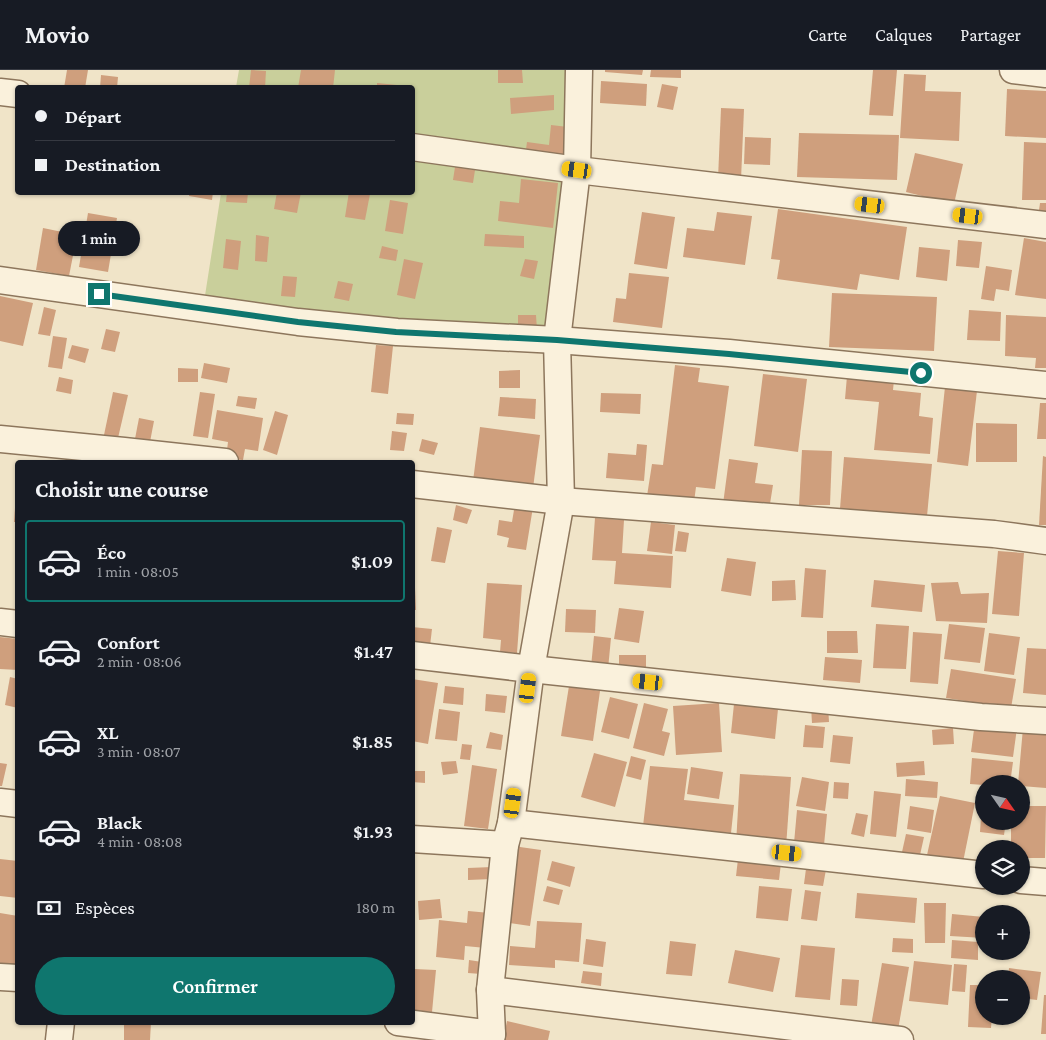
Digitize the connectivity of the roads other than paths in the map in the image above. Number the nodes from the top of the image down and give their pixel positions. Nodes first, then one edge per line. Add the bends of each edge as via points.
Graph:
1 (579, 70) edge
2 (1013, 70) edge
3 (1046, 74) edge
4 (0, 92) edge
5 (15, 94) edge
6 (415, 147) edge
7 (577, 170) junction
8 (1046, 225) edge
9 (0, 280) edge
10 (557, 340) junction
11 (1046, 385) edge
12 (0, 439) edge
13 (123, 457) edge
14 (184, 460) edge
15 (415, 484) edge
16 (561, 501) junction
17 (1046, 541) edge
18 (0, 622) edge
19 (15, 624) edge
20 (415, 655) edge
21 (531, 669) junction
22 (1046, 721) edge
23 (0, 802) edge
24 (15, 804) edge
25 (508, 834) junction
26 (415, 839) edge
27 (975, 875) edge
28 (1030, 881) edge
29 (1046, 882) edge
30 (0, 977) edge
31 (15, 978) edge
32 (490, 990) junction
33 (61, 1025) edge
34 (415, 1025) edge
35 (491, 1037) edge
36 (59, 1040) edge
37 (900, 1040) edge

1 - 7 street
2 - 3 street
4 - 5 street
6 - 7 street
7 - 8 street
7 - 10 street
9 - 10 street via 308,323 396,332
10 - 11 street
10 - 16 street
12 - 13 street
13 - 14 street
15 - 16 street
16 - 17 street via 994,534
16 - 21 street
18 - 19 street
20 - 21 street
21 - 22 street via 981,717
21 - 25 street
23 - 24 street
25 - 26 street
25 - 27 street
25 - 32 street
28 - 29 street
30 - 31 street
32 - 35 street
32 - 37 street
33 - 36 street
34 - 35 street

